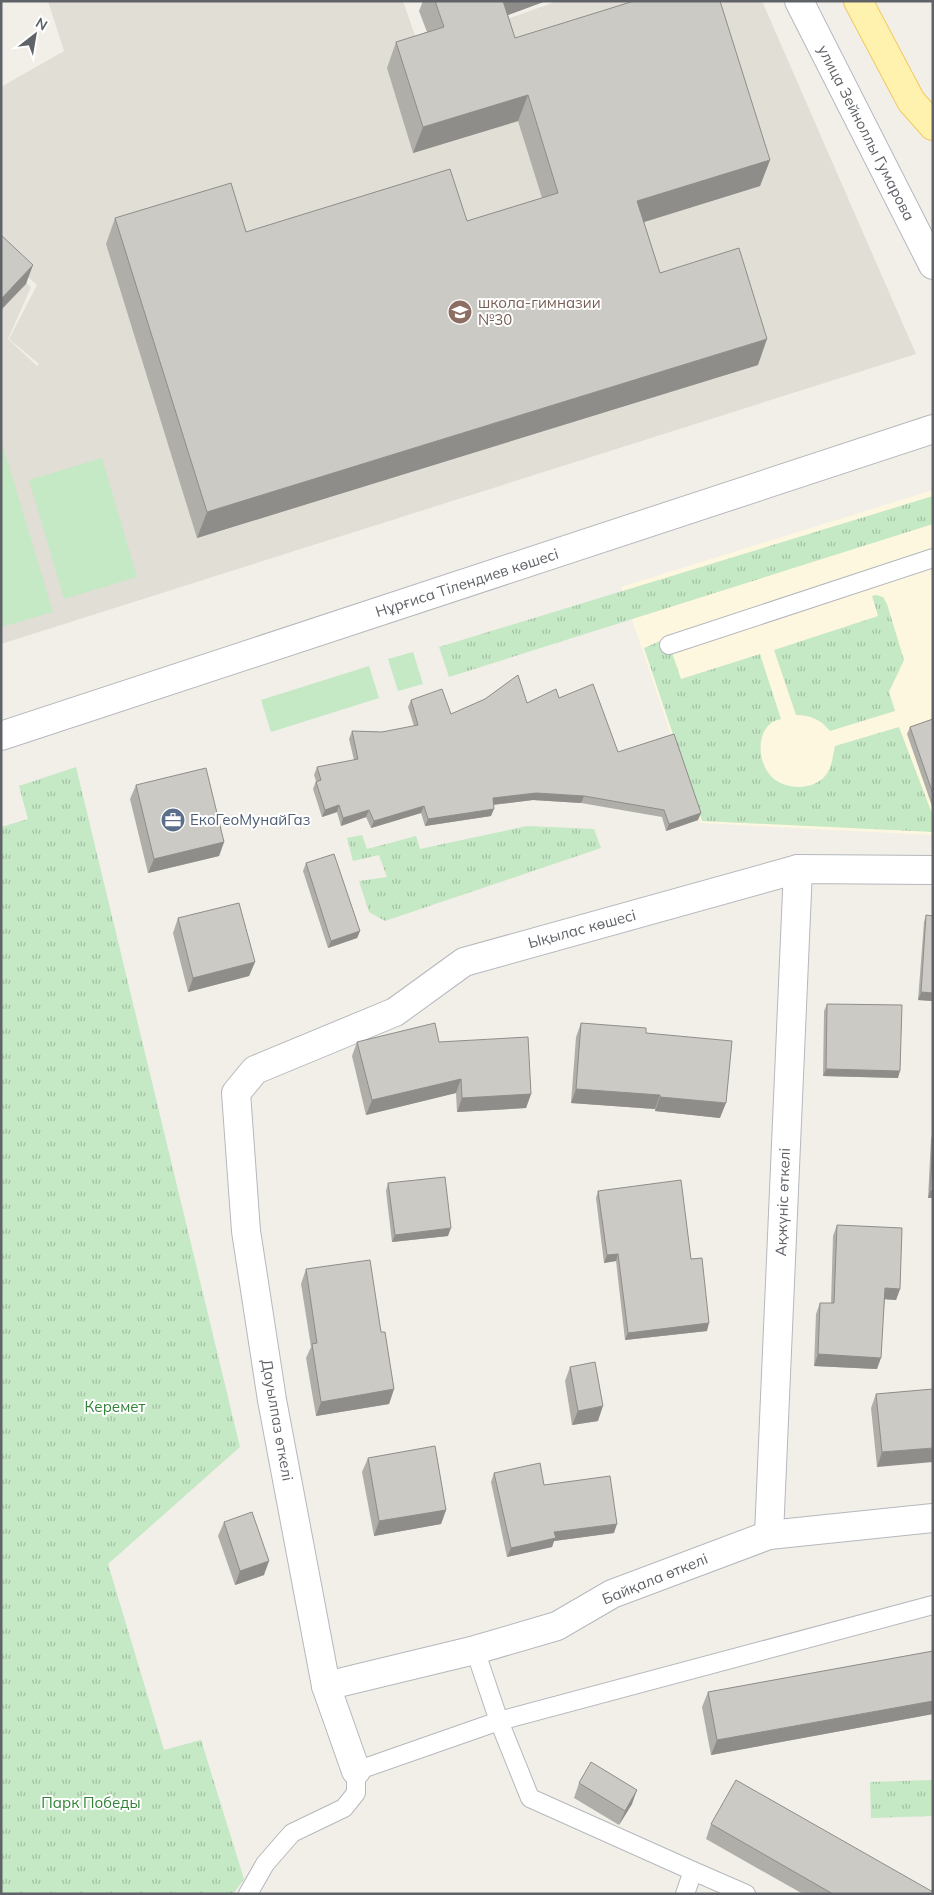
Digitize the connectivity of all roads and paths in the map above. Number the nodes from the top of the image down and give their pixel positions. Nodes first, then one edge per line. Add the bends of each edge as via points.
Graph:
1 (799, 1) edge
2 (858, 1) edge
3 (933, 126) edge
4 (933, 265) edge
5 (933, 429) edge
6 (933, 558) edge
7 (669, 645) dead end
8 (1, 736) edge
9 (798, 869) junction
10 (933, 870) edge
11 (255, 1070) joint
12 (933, 1518) edge
13 (769, 1535) junction
14 (933, 1605) edge
15 (475, 1650) junction
16 (326, 1686) junction
17 (499, 1720) junction
18 (356, 1771) junction
19 (692, 1872) junction
20 (248, 1894) edge
21 (685, 1894) edge
22 (746, 1894) edge

1 - 4 street, улица Зейноллы Гумарова
2 - 3 main road via 911,101
5 - 8 street, Нұрғиса Тілендиев көшесі
6 - 7 lane
9 - 10 street, Ықылас көшесі
9 - 11 street, Ықылас көшесі via 464,962 395,1012
9 - 13 street, Ақжүніс өткелі
11 - 16 street, Дауылпаз өткелі via 236,1093 246,1231 272,1400
12 - 13 street, Байқала өткелі
13 - 15 street, Байқала өткелі via 612,1594 557,1626
14 - 17 lane
15 - 16 street, Байқала өткелі
15 - 17 lane
16 - 18 street, Дауылпаз өткелі
17 - 18 lane
17 - 19 lane via 530,1798
18 - 20 lane via 356,1793 344,1808 292,1833 266,1864
19 - 21 lane
19 - 22 lane

